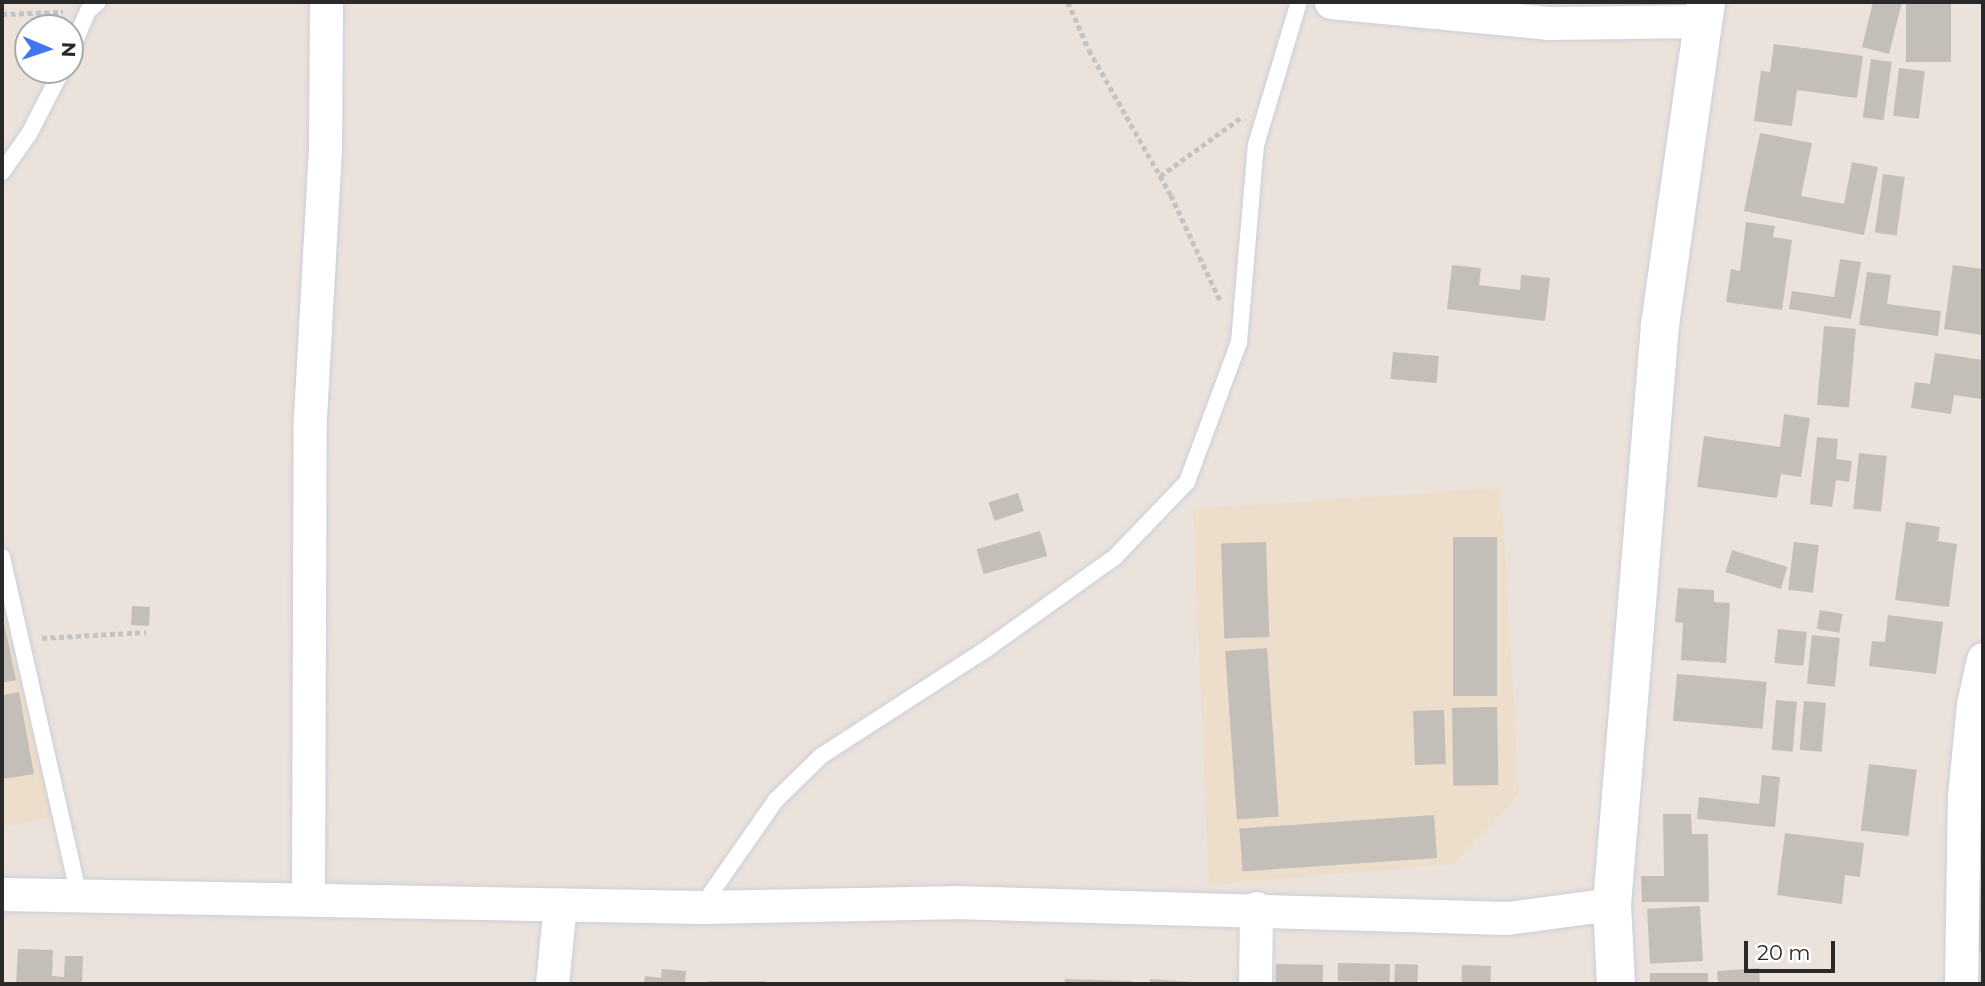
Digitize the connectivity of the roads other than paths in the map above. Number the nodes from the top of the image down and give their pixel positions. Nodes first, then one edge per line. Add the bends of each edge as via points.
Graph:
1 (326, 2) edge
2 (1299, 2) edge
3 (1331, 2) edge
4 (1393, 4) edge
5 (93, 6) edge
6 (1705, 11) edge
7 (84, 24) edge
8 (55, 84) edge
9 (2, 172) edge
10 (2, 557) edge
11 (1983, 659) edge
12 (1974, 796) edge
13 (2, 894) edge
14 (79, 895) junction
15 (308, 898) junction
16 (561, 904) junction
17 (1612, 904) junction
18 (701, 907) junction
19 (1255, 908) junction
20 (552, 984) edge
21 (1255, 984) edge
22 (1616, 984) edge
23 (1961, 984) edge

1 - 15 street via 325,152 310,417
2 - 18 lane via 1256,145 1239,342 1195,464 1163,511 1115,557 821,756 776,800
3 - 4 street
4 - 6 street via 1548,23
5 - 7 lane
6 - 17 street via 1660,325
8 - 9 lane via 29,134
10 - 14 lane
11 - 12 street via 1973,705
12 - 23 street
13 - 14 street
14 - 15 street
15 - 16 street
16 - 18 street
16 - 20 street
17 - 19 street via 1507,918
17 - 22 street
18 - 19 street via 953,902
19 - 21 street

